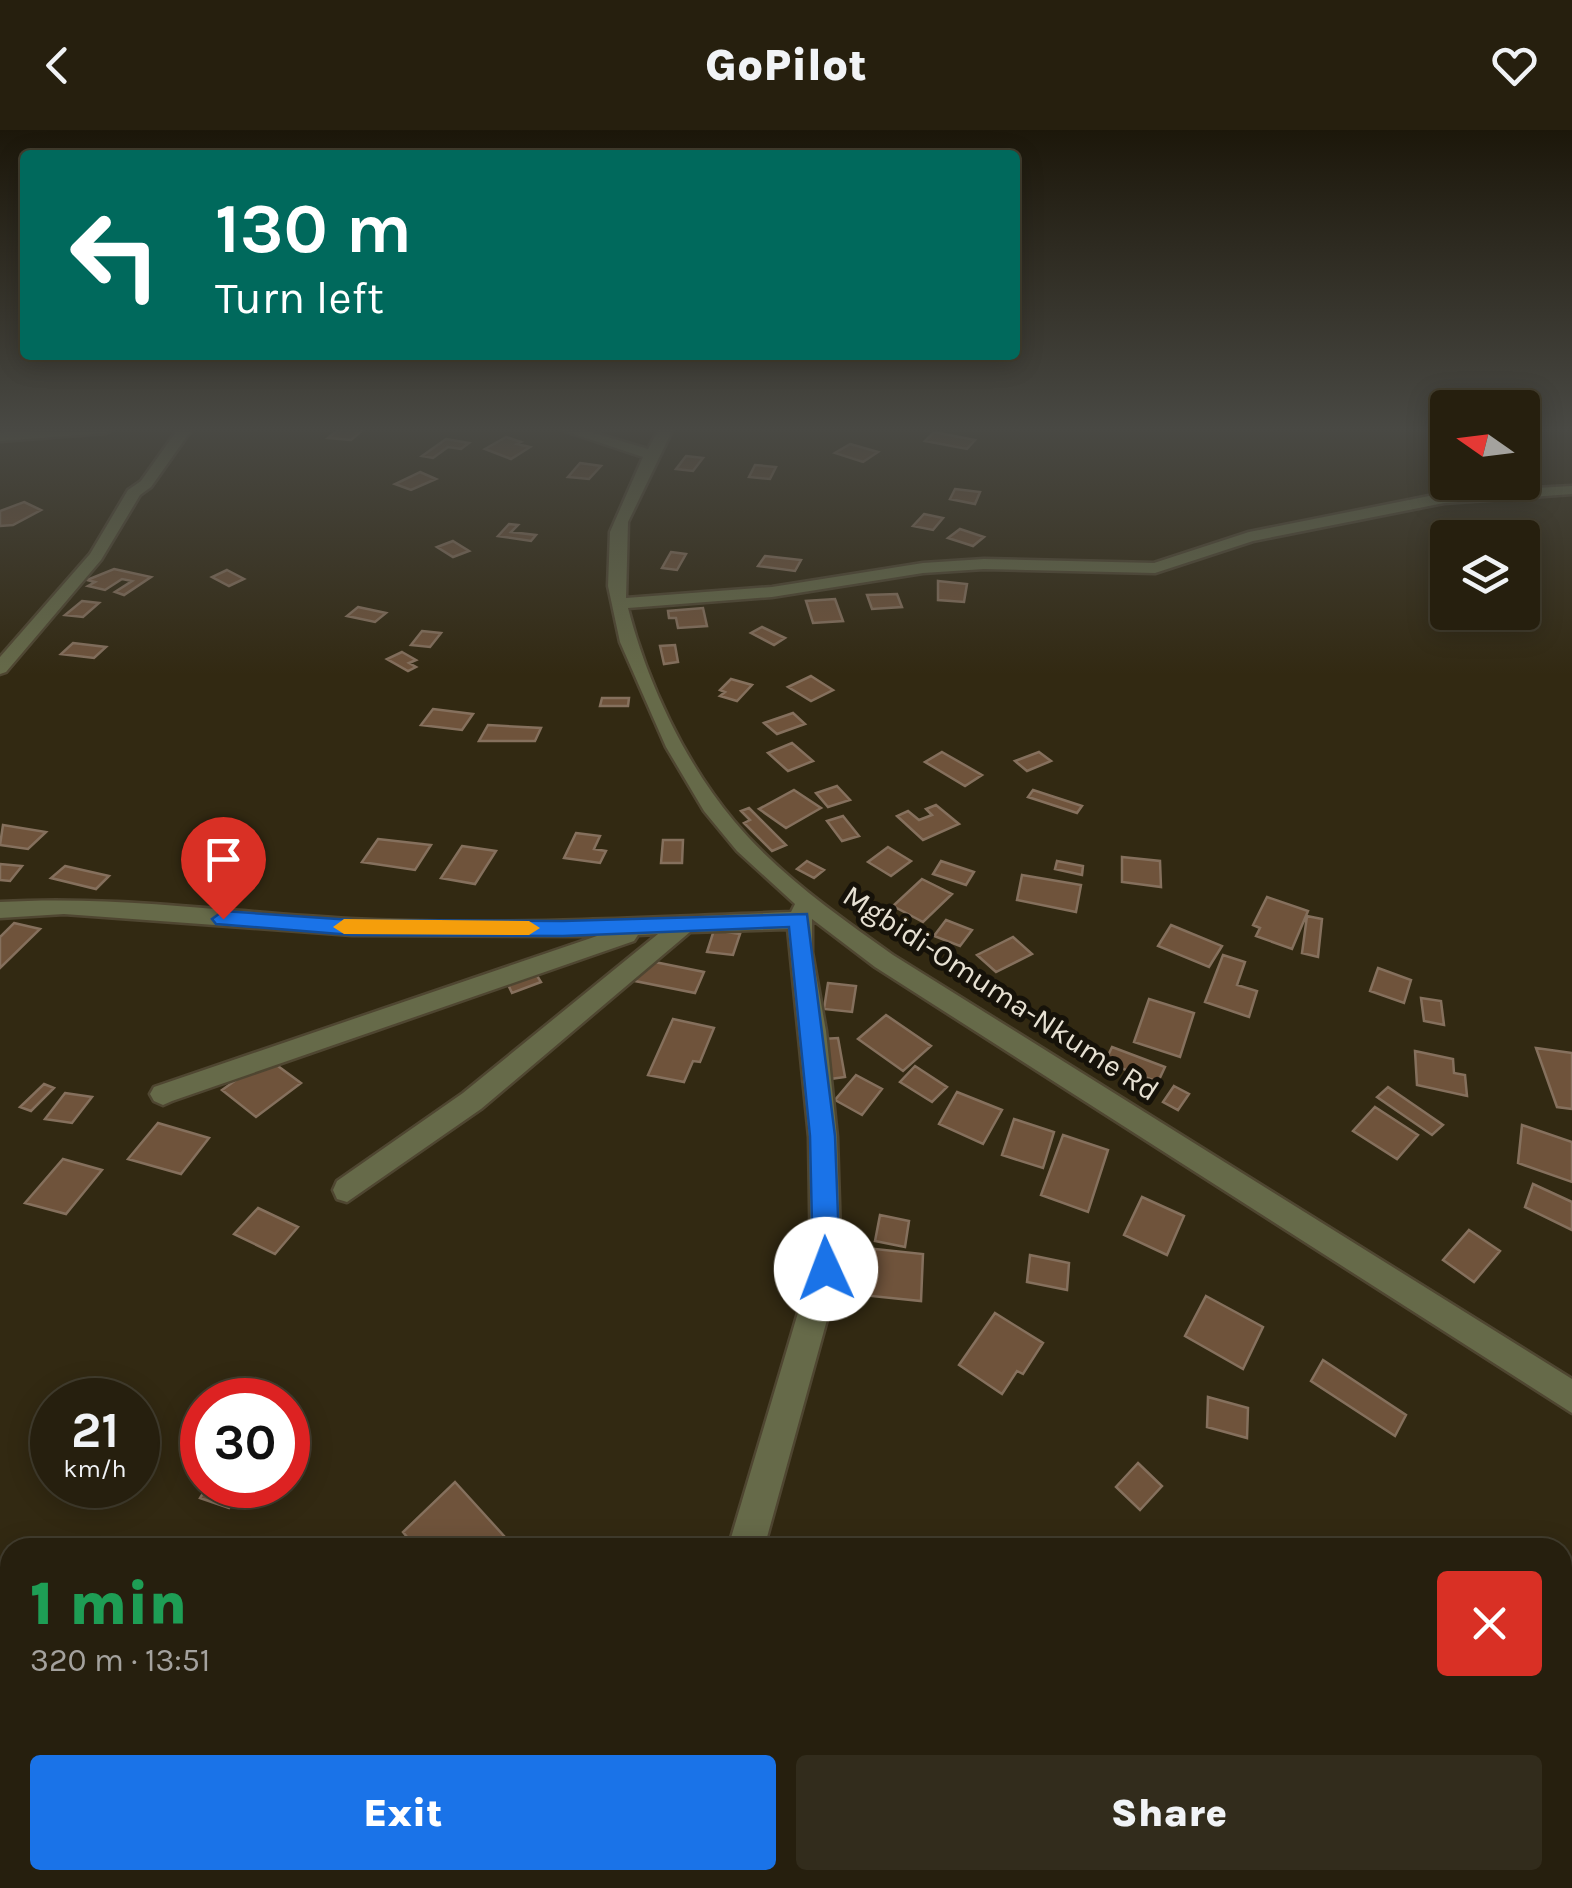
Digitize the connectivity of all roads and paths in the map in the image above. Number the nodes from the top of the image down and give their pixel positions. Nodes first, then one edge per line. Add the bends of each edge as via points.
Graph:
1 (128, 511) edge
2 (627, 511) edge
3 (1381, 511) edge
4 (620, 604) junction
5 (0, 668) edge
6 (0, 910) edge
7 (803, 911) junction
8 (686, 924) junction
9 (653, 926) junction
10 (163, 1094) dead end
11 (348, 1190) dead end
12 (1572, 1397) edge
13 (749, 1538) edge

1 - 5 street
2 - 4 street, Mgbidi-Omuma-Nkume Rd via 618,532
3 - 4 street via 1216,545 1155,568 923,568 772,592
4 - 7 street, Mgbidi-Omuma-Nkume Rd via 655,704 693,778 724,824
6 - 9 street via 80,906 352,927
7 - 8 street
7 - 12 street, Mgbidi-Omuma-Nkume Rd
7 - 13 street via 800,952 822,1136 826,1269
8 - 9 street
8 - 11 street via 472,1102
9 - 10 street

